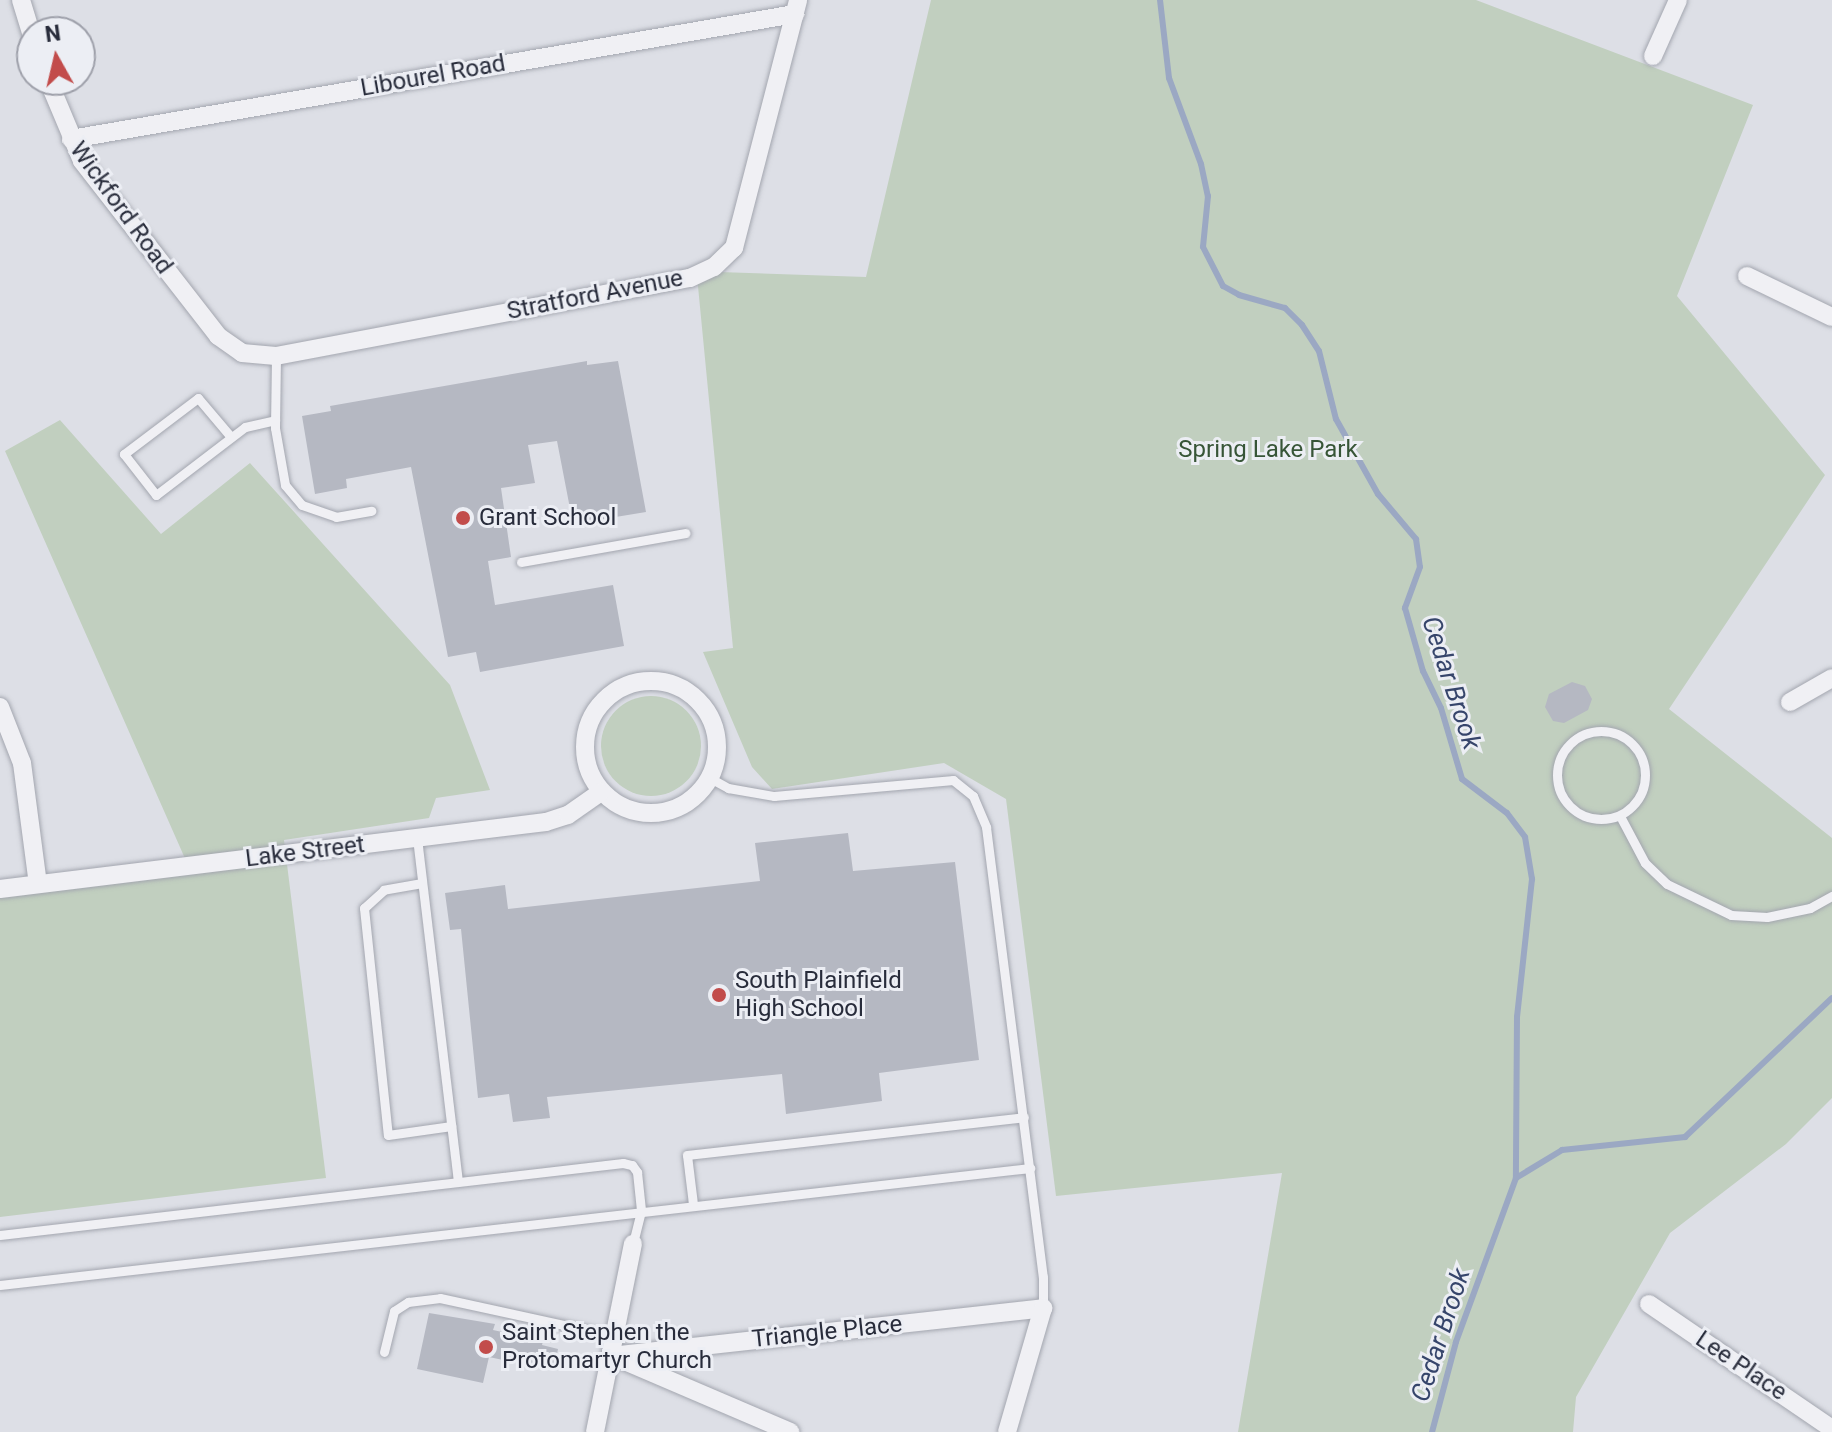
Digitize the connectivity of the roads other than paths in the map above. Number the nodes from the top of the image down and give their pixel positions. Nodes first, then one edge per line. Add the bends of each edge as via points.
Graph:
1 (1678, 0) edge
2 (796, 7) edge
3 (1653, 56) dead end
4 (54, 96) edge
5 (71, 139) junction
6 (1747, 276) dead end
7 (1832, 317) edge
8 (242, 353) joint
9 (276, 356) junction
10 (275, 420) junction
11 (231, 437) junction
12 (371, 511) dead end
13 (685, 533) dead end
14 (521, 562) dead end
15 (1832, 678) edge
16 (1790, 702) dead end
17 (0, 707) edge
18 (7, 735) edge
19 (710, 778) junction
20 (601, 792) junction
21 (1620, 816) junction
22 (417, 838) junction
23 (422, 883) junction
24 (38, 884) junction
25 (0, 889) edge
26 (1832, 896) edge
27 (1024, 1117) junction
28 (451, 1126) junction
29 (1030, 1168) junction
30 (458, 1182) junction
31 (693, 1204) junction
32 (641, 1211) junction
33 (0, 1235) edge
34 (633, 1244) joint
35 (0, 1285) edge
36 (1649, 1304) dead end
37 (1043, 1308) junction
38 (615, 1336) junction
39 (384, 1352) dead end
40 (611, 1356) junction
41 (1832, 1429) edge
42 (595, 1432) edge
43 (790, 1432) edge
44 (1007, 1432) edge

1 - 3 street
2 - 5 street, Libourel Road
2 - 9 street, Stratford Avenue via 734,248 714,267 690,278
4 - 5 street, Wickford Road
5 - 8 street, Wickford Road via 82,161 218,336
6 - 7 street
8 - 9 street, Stratford Avenue
9 - 10 lane
10 - 11 lane via 245,427
10 - 12 lane via 285,485 302,505 336,517
11 - 11 lane via 156,495 124,454 198,398
13 - 14 lane
15 - 16 street
17 - 18 street
18 - 24 street via 22,763
19 - 20 street via 687,803 652,813 615,804
19 - 20 street via 717,738 707,712 688,691 662,681 633,683 607,696 590,720 584,748
19 - 27 lane via 728,788 774,796 953,780 973,796 986,827
20 - 22 street, Lake Street via 557,819
21 - 21 lane via 1639,800 1645,764 1626,738 1593,731 1565,749 1558,764 1562,797 1587,817
21 - 26 lane via 1645,863 1667,884 1731,915 1767,917 1810,908
22 - 23 lane
22 - 24 street, Lake Street
23 - 28 lane
23 - 28 lane via 384,890 364,908 388,1135
24 - 25 street, Lake Street
27 - 29 lane
27 - 31 lane via 687,1155
28 - 30 lane
29 - 31 lane
29 - 37 lane
30 - 32 lane via 623,1163 637,1172
30 - 33 lane
31 - 32 lane
32 - 34 lane
32 - 35 lane
34 - 38 street
36 - 41 street, Lee Place
37 - 40 street, Triangle Place
37 - 44 street
38 - 39 lane via 440,1298 408,1302 394,1311
38 - 40 street
40 - 42 street
40 - 43 street

